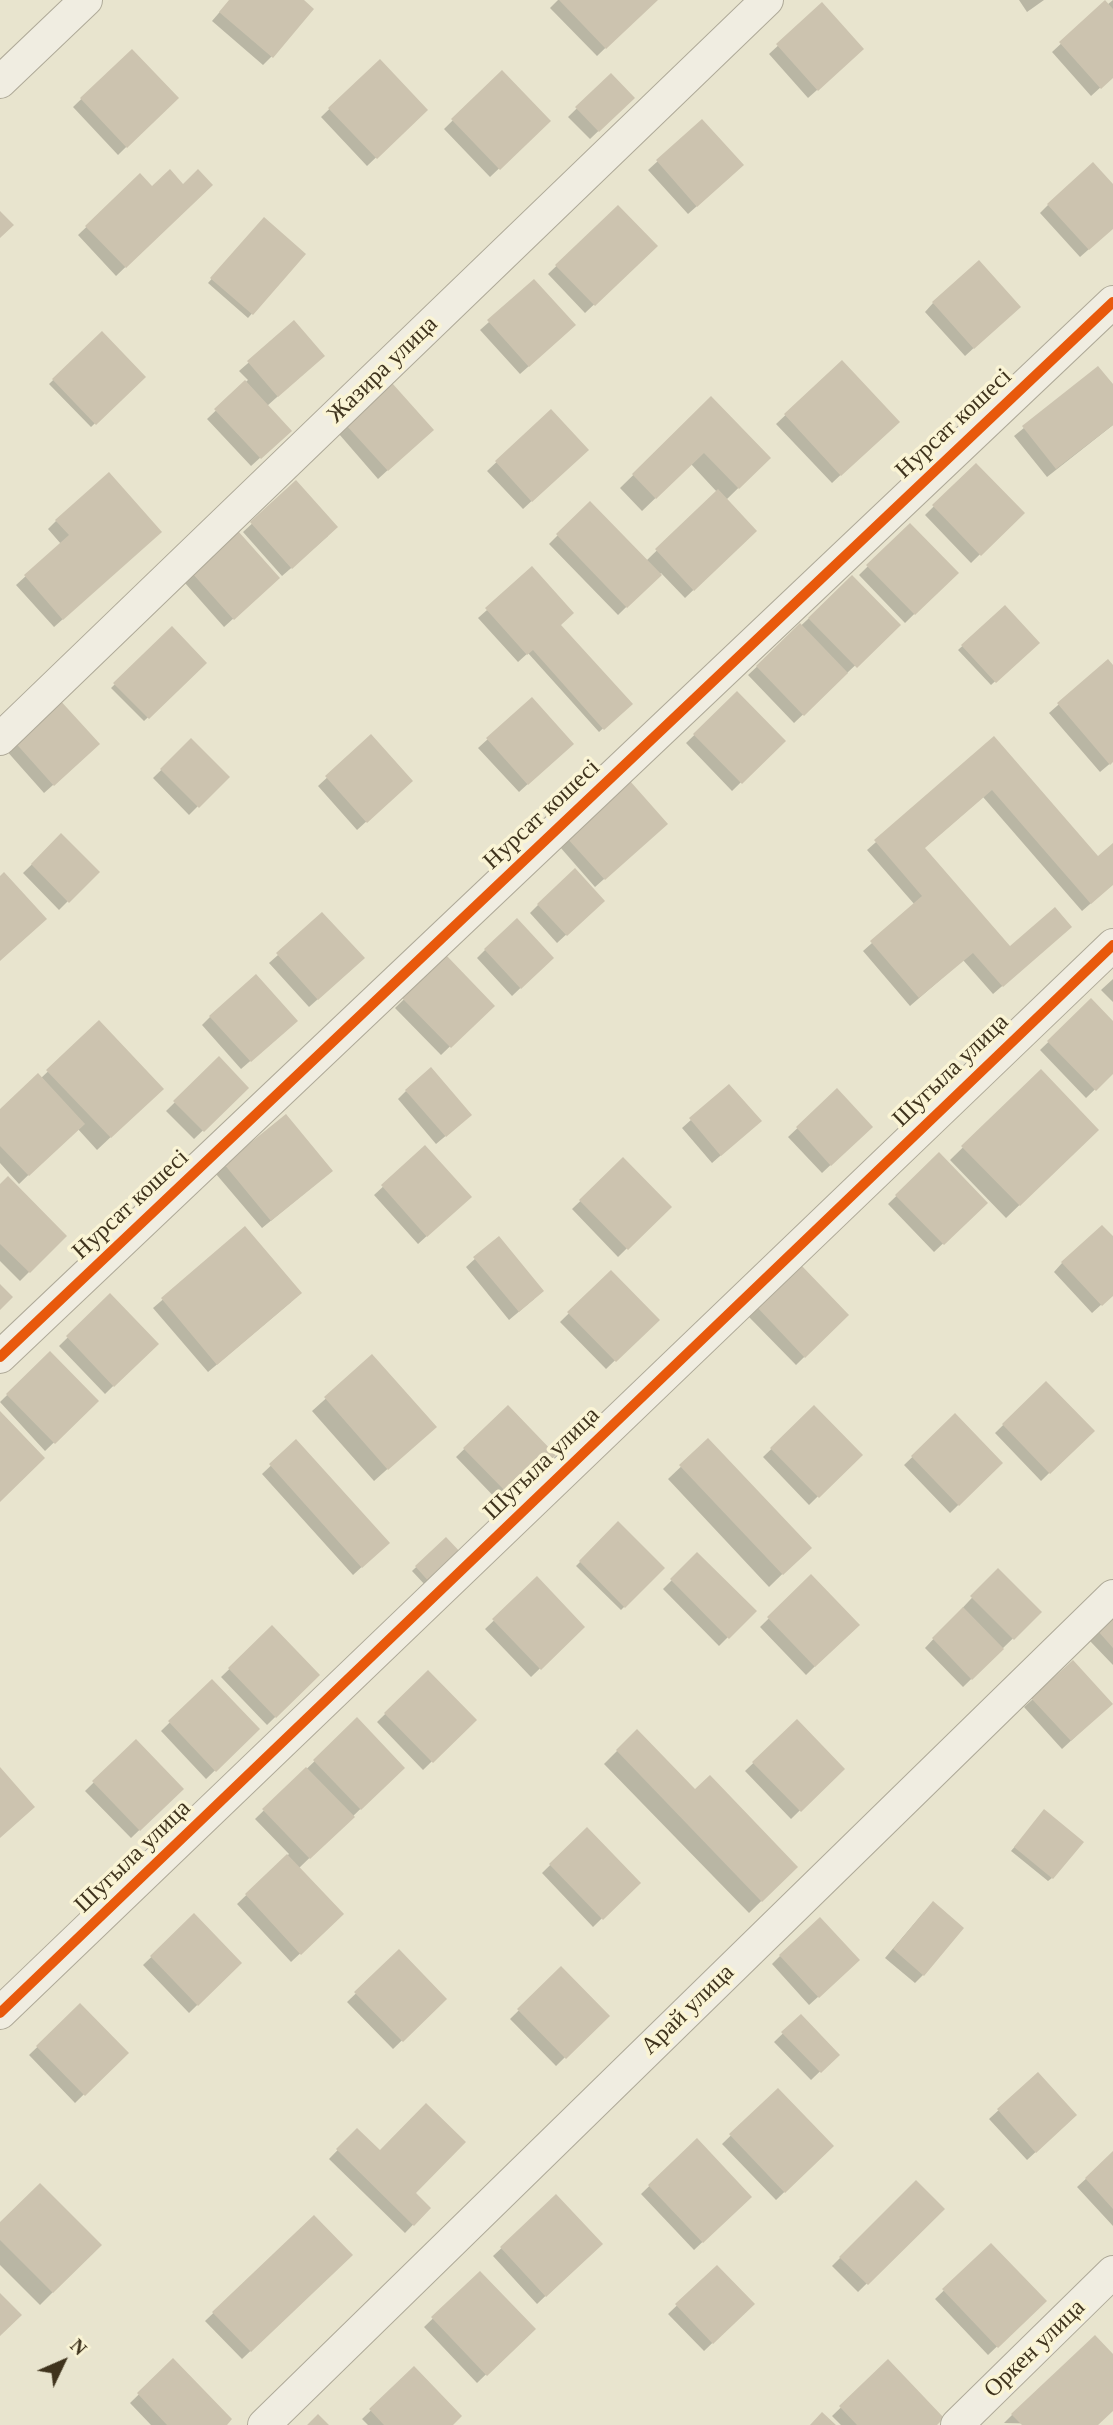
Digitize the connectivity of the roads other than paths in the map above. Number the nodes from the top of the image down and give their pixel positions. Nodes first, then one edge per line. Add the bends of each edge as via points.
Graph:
1 (86, 0) edge
2 (766, 0) edge
3 (0, 82) edge
4 (1113, 302) edge
5 (0, 739) edge
6 (1113, 944) edge
7 (0, 1357) edge
8 (1113, 1596) edge
9 (0, 2013) edge
10 (1113, 2273) edge
11 (264, 2425) edge
12 (957, 2425) edge

1 - 3 street
2 - 5 street, Жазира улица
4 - 7 street, Нурсат кошесi
6 - 9 street, Шугыла улица
8 - 11 street, Арай улица
10 - 12 street, Оркен улица

